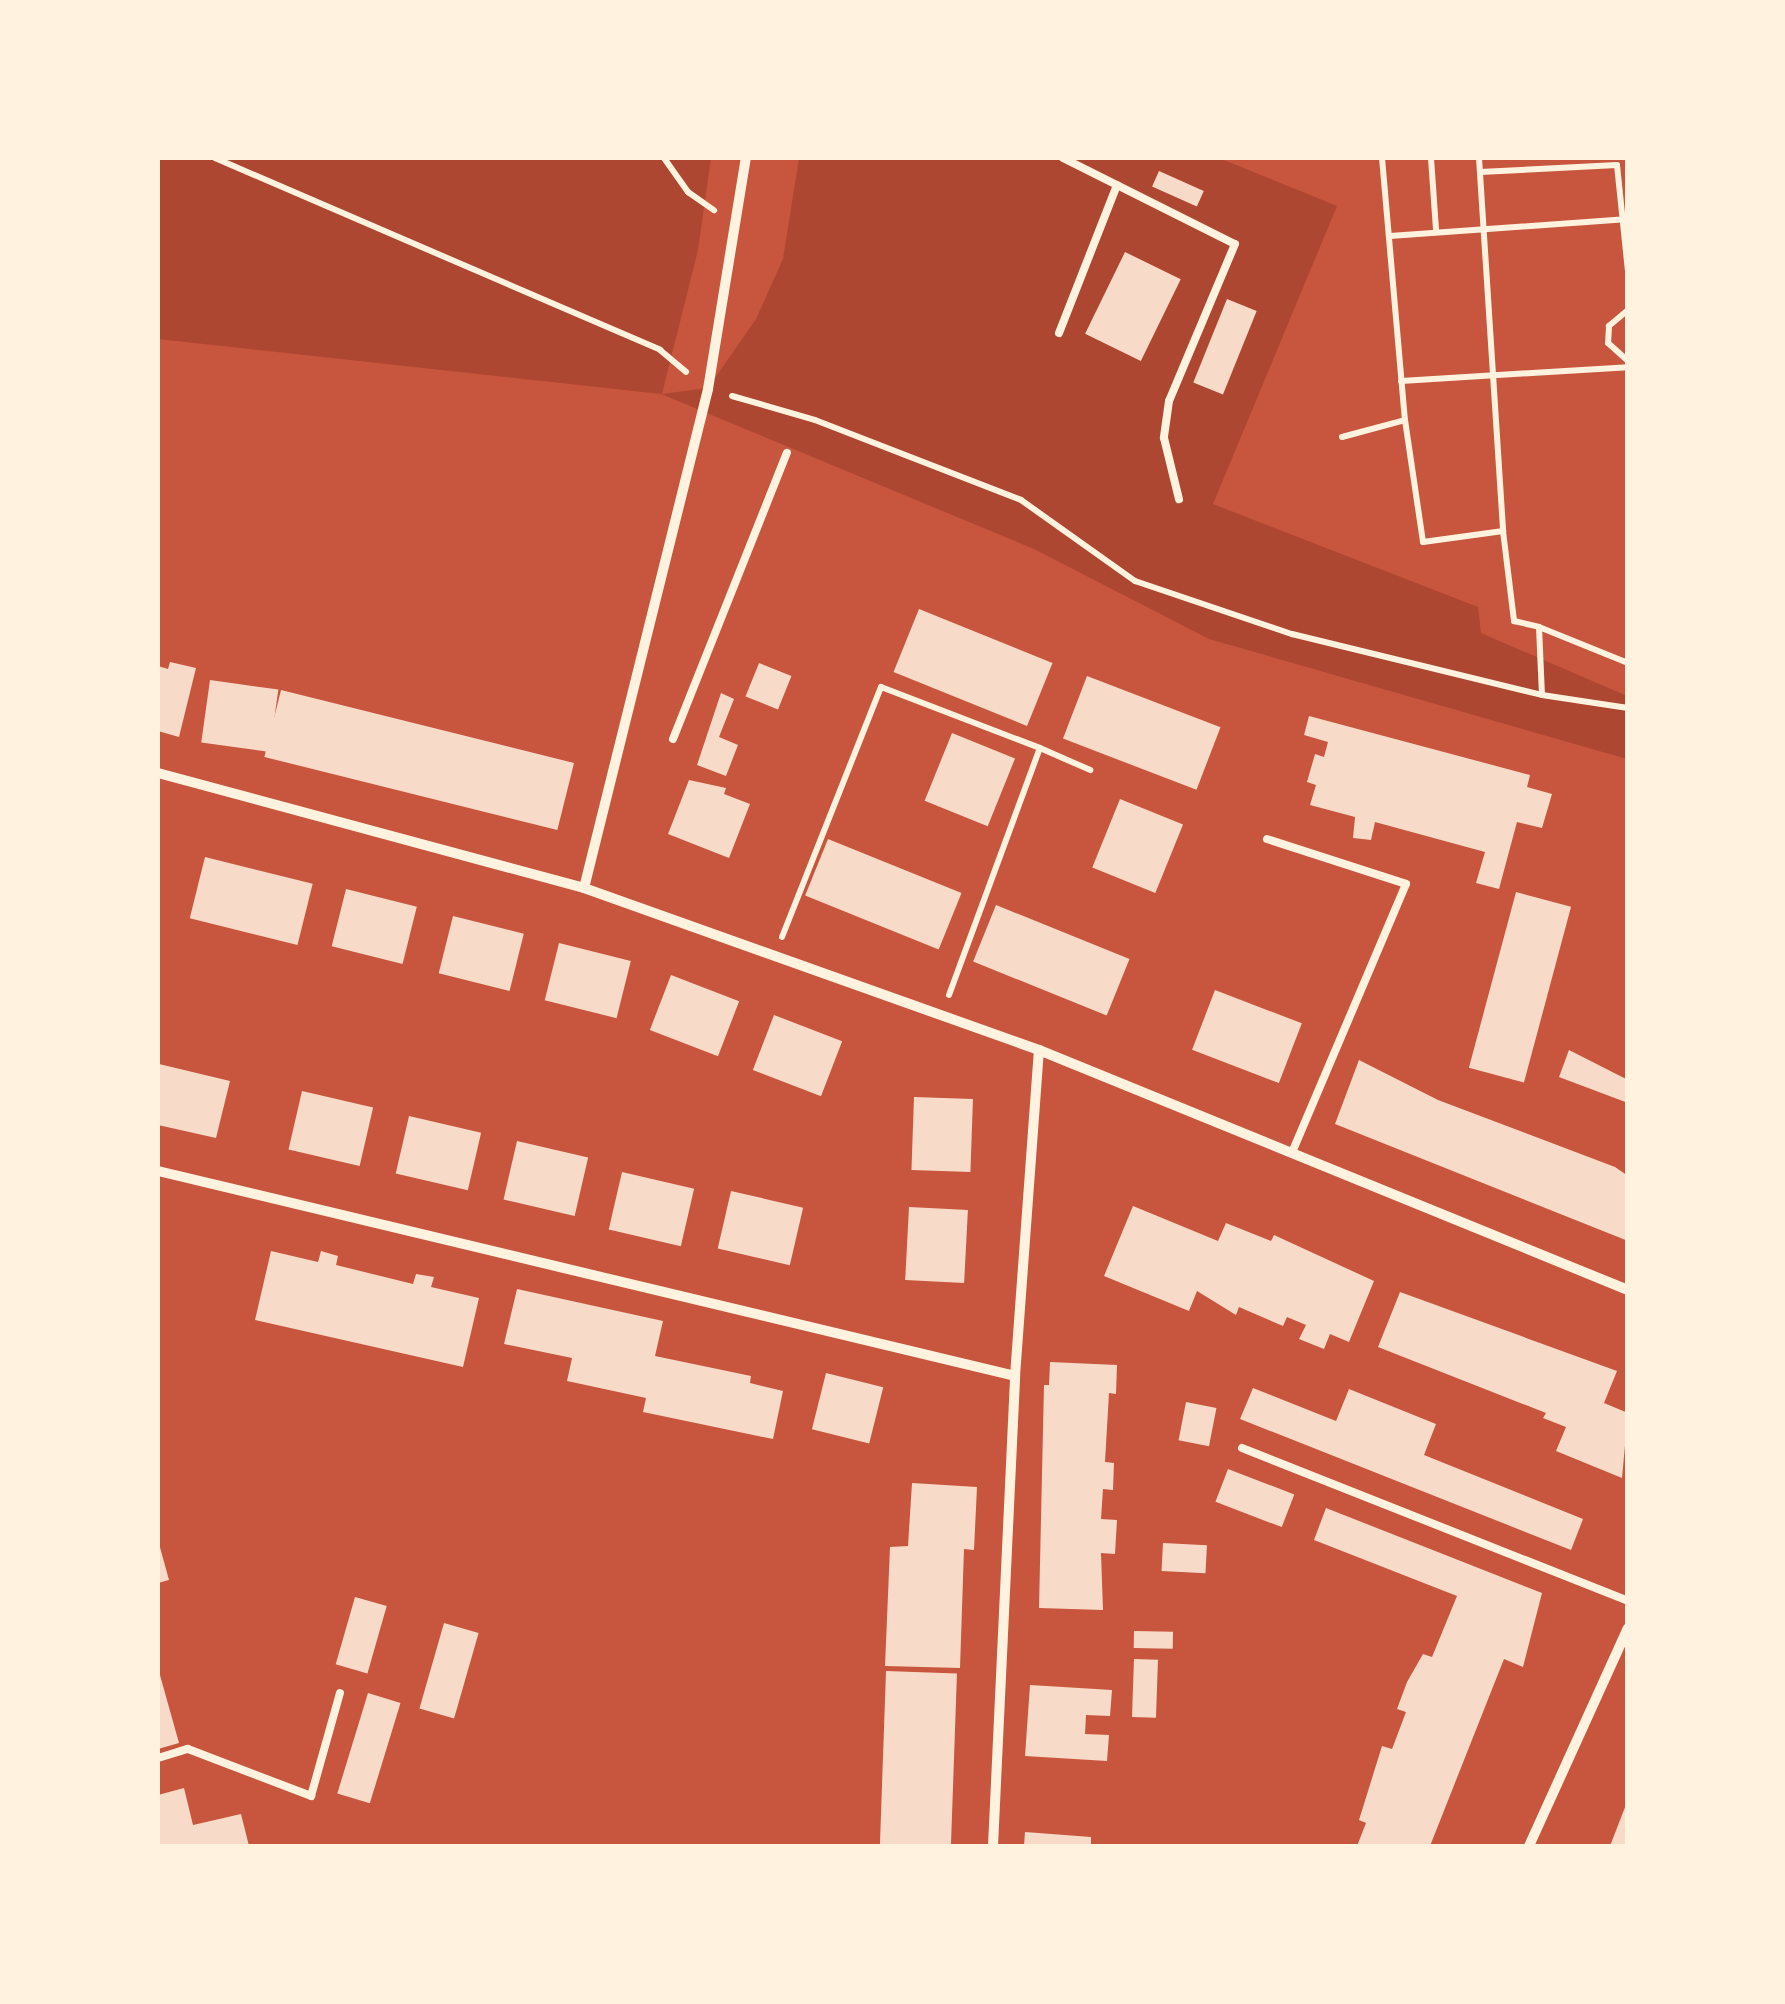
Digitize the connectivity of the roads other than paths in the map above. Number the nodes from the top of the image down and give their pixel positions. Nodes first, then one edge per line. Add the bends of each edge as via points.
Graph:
1 (746, 158) edge
2 (1063, 158) edge
3 (1117, 185) junction
4 (1059, 333) dead end
5 (787, 453) dead end
6 (1178, 499) dead end
7 (673, 739) dead end
8 (158, 772) edge
9 (1267, 839) dead end
10 (584, 888) junction
11 (1039, 1050) junction
12 (1292, 1153) junction
13 (158, 1171) edge
14 (1628, 1290) edge
15 (1015, 1376) junction
16 (1242, 1448) dead end
17 (1628, 1601) edge
18 (1628, 1628) edge
19 (340, 1693) dead end
20 (158, 1758) edge
21 (993, 1846) edge
22 (1529, 1846) edge

1 - 10 street via 708,389
2 - 3 lane
3 - 4 lane
3 - 6 lane via 1235,244 1169,401 1164,438
5 - 7 lane
8 - 10 street
9 - 12 lane via 1406,884
10 - 11 street
11 - 12 street
11 - 15 street
12 - 14 street
13 - 15 street
15 - 21 street
16 - 17 lane
18 - 22 street
19 - 20 lane via 311,1796 188,1749

